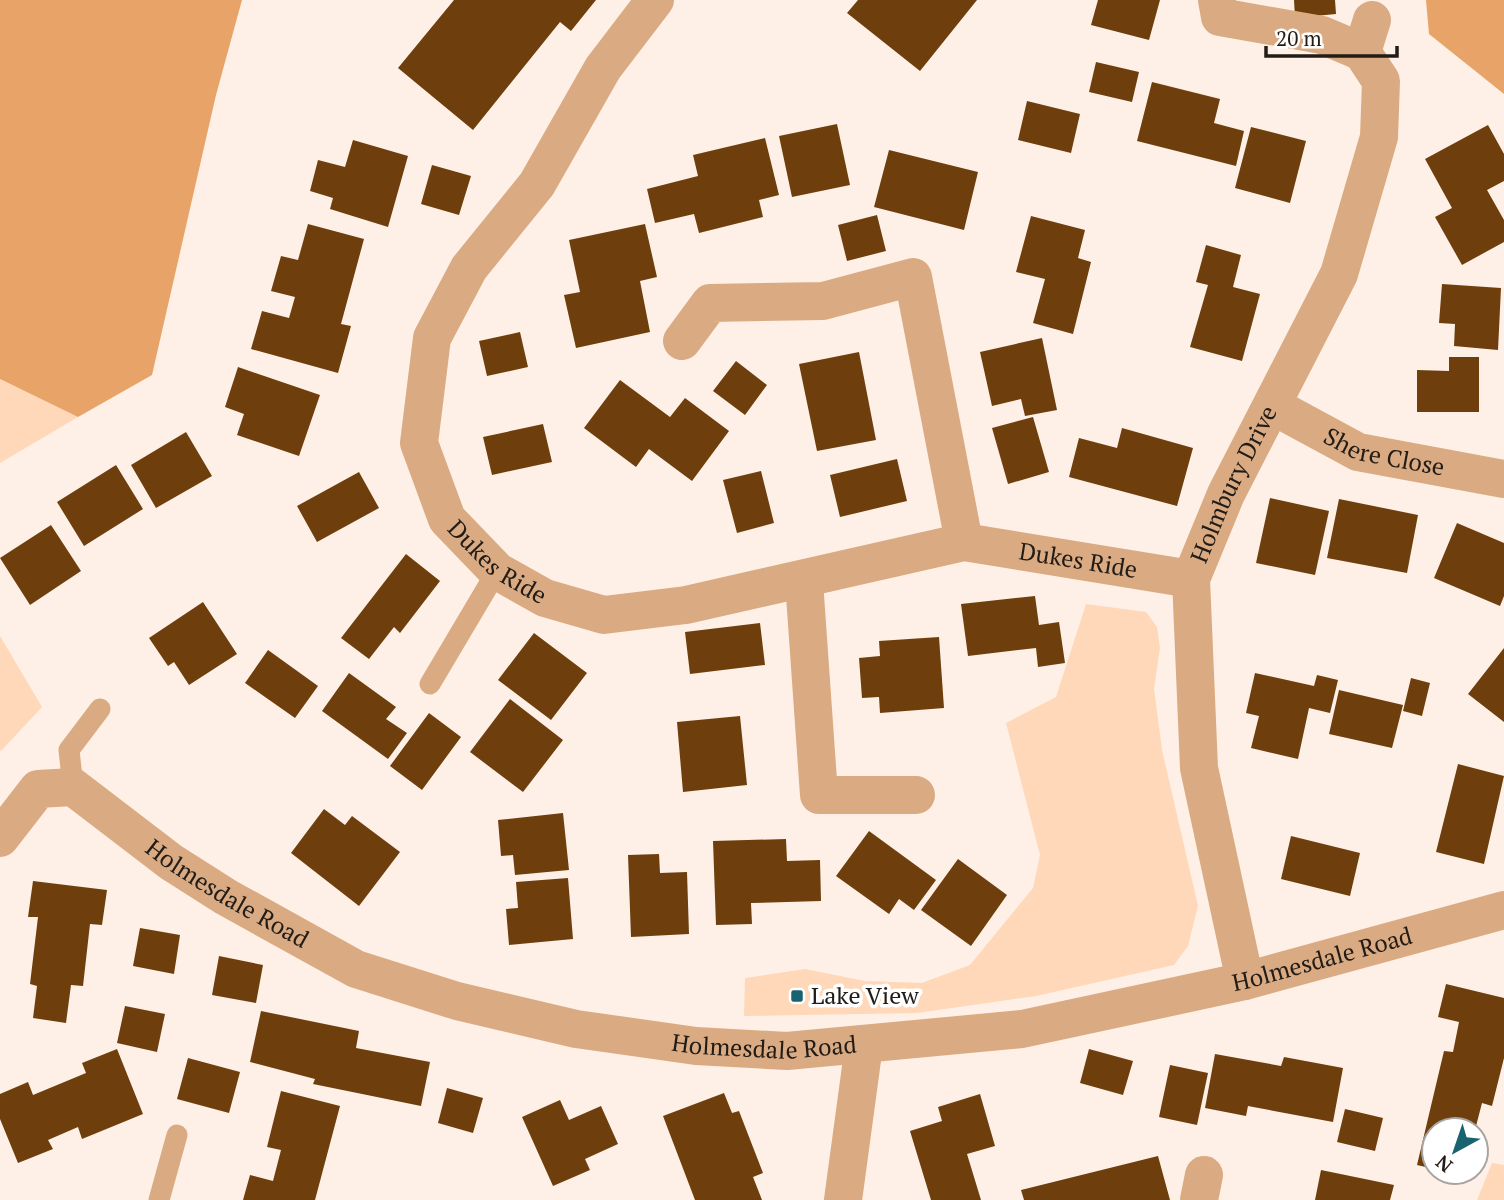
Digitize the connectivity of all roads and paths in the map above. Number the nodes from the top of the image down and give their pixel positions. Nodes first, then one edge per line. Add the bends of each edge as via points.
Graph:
1 (655, 0) edge
2 (1217, 0) edge
3 (682, 341) dead end
4 (1273, 406) junction
5 (1504, 479) edge
6 (964, 542) junction
7 (497, 571) junction
8 (1191, 579) junction
9 (804, 581) junction
10 (430, 684) dead end
11 (100, 709) dead end
12 (74, 787) junction
13 (916, 795) dead end
14 (0, 838) edge
15 (1504, 910) edge
16 (1245, 981) junction
17 (864, 1045) junction
18 (177, 1135) dead end
19 (159, 1200) edge
20 (843, 1200) edge

1 - 7 street, Dukes Ride via 603,68 537,184 469,268 432,338 419,443 447,519
2 - 4 street, Holmbury Drive via 1220,17 1322,35 1367,36 1381,81 1380,137 1339,274
3 - 6 street via 710,303 823,301 913,277
4 - 5 street, Shere Close via 1358,452
4 - 8 street, Holmbury Drive via 1227,494
6 - 8 street, Dukes Ride
6 - 9 street, Dukes Ride
7 - 9 street, Dukes Ride via 545,598 604,615 687,605
7 - 10 lane
8 - 16 street, Holmbury Drive via 1199,768
9 - 13 street via 819,795
11 - 12 lane via 69,750
12 - 14 street via 38,789
12 - 17 street, Holmesdale Road via 171,862 356,969 457,1001 576,1029 696,1046 787,1051
15 - 16 street, Holmesdale Road
16 - 17 street, Holmesdale Road via 1022,1029
17 - 20 street
18 - 19 lane

